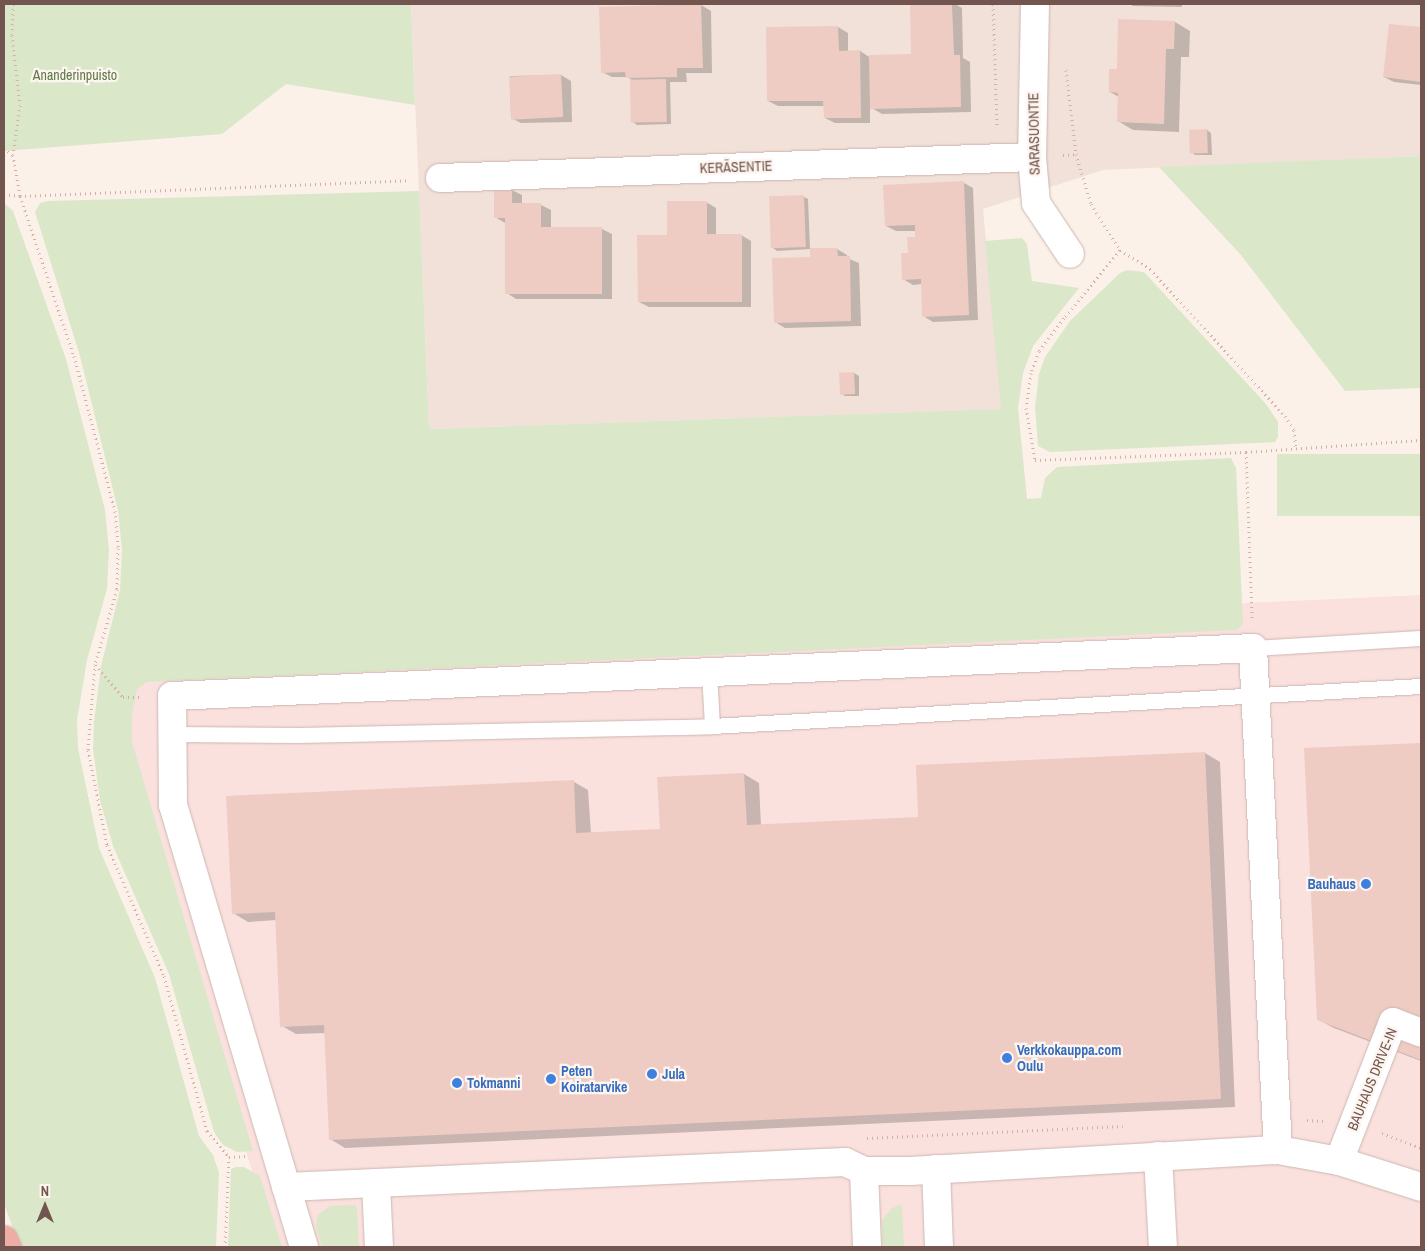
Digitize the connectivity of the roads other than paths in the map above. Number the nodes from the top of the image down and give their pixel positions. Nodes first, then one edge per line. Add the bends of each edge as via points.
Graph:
1 (1035, 4) edge
2 (1032, 157) junction
3 (440, 178) road end
4 (1070, 254) dead end
5 (1421, 638) edge
6 (1253, 648) junction
7 (709, 672) junction
8 (1421, 686) edge
9 (1255, 695) junction
10 (712, 726) junction
11 (172, 734) junction
12 (1421, 1033) edge
13 (1278, 1150) junction
14 (1158, 1156) junction
15 (1339, 1161) junction
16 (936, 1169) junction
17 (864, 1172) junction
18 (376, 1184) junction
19 (1421, 1185) edge
20 (286, 1188) junction
21 (4, 1240) edge
22 (6, 1247) edge
23 (304, 1247) edge
24 (379, 1247) edge
25 (867, 1247) edge
26 (940, 1247) edge
27 (1163, 1247) edge

1 - 2 street, SARASUONTIE
2 - 3 street, KERÄSENTIE
2 - 4 street, SARASUONTIE via 1036,203
5 - 6 lane
6 - 7 street
6 - 9 street
7 - 10 lane
7 - 11 street via 172,696
8 - 9 lane
9 - 10 lane
9 - 13 street
10 - 11 lane via 298,735
11 - 20 street via 173,806
12 - 15 street, BAUHAUS DRIVE-IN via 1393,1022
13 - 14 street
13 - 15 street
14 - 16 street
14 - 27 street
15 - 19 street
16 - 17 street
16 - 26 street
17 - 18 street via 845,1162
17 - 25 street
18 - 20 street
18 - 24 street
20 - 23 street
21 - 22 highway

